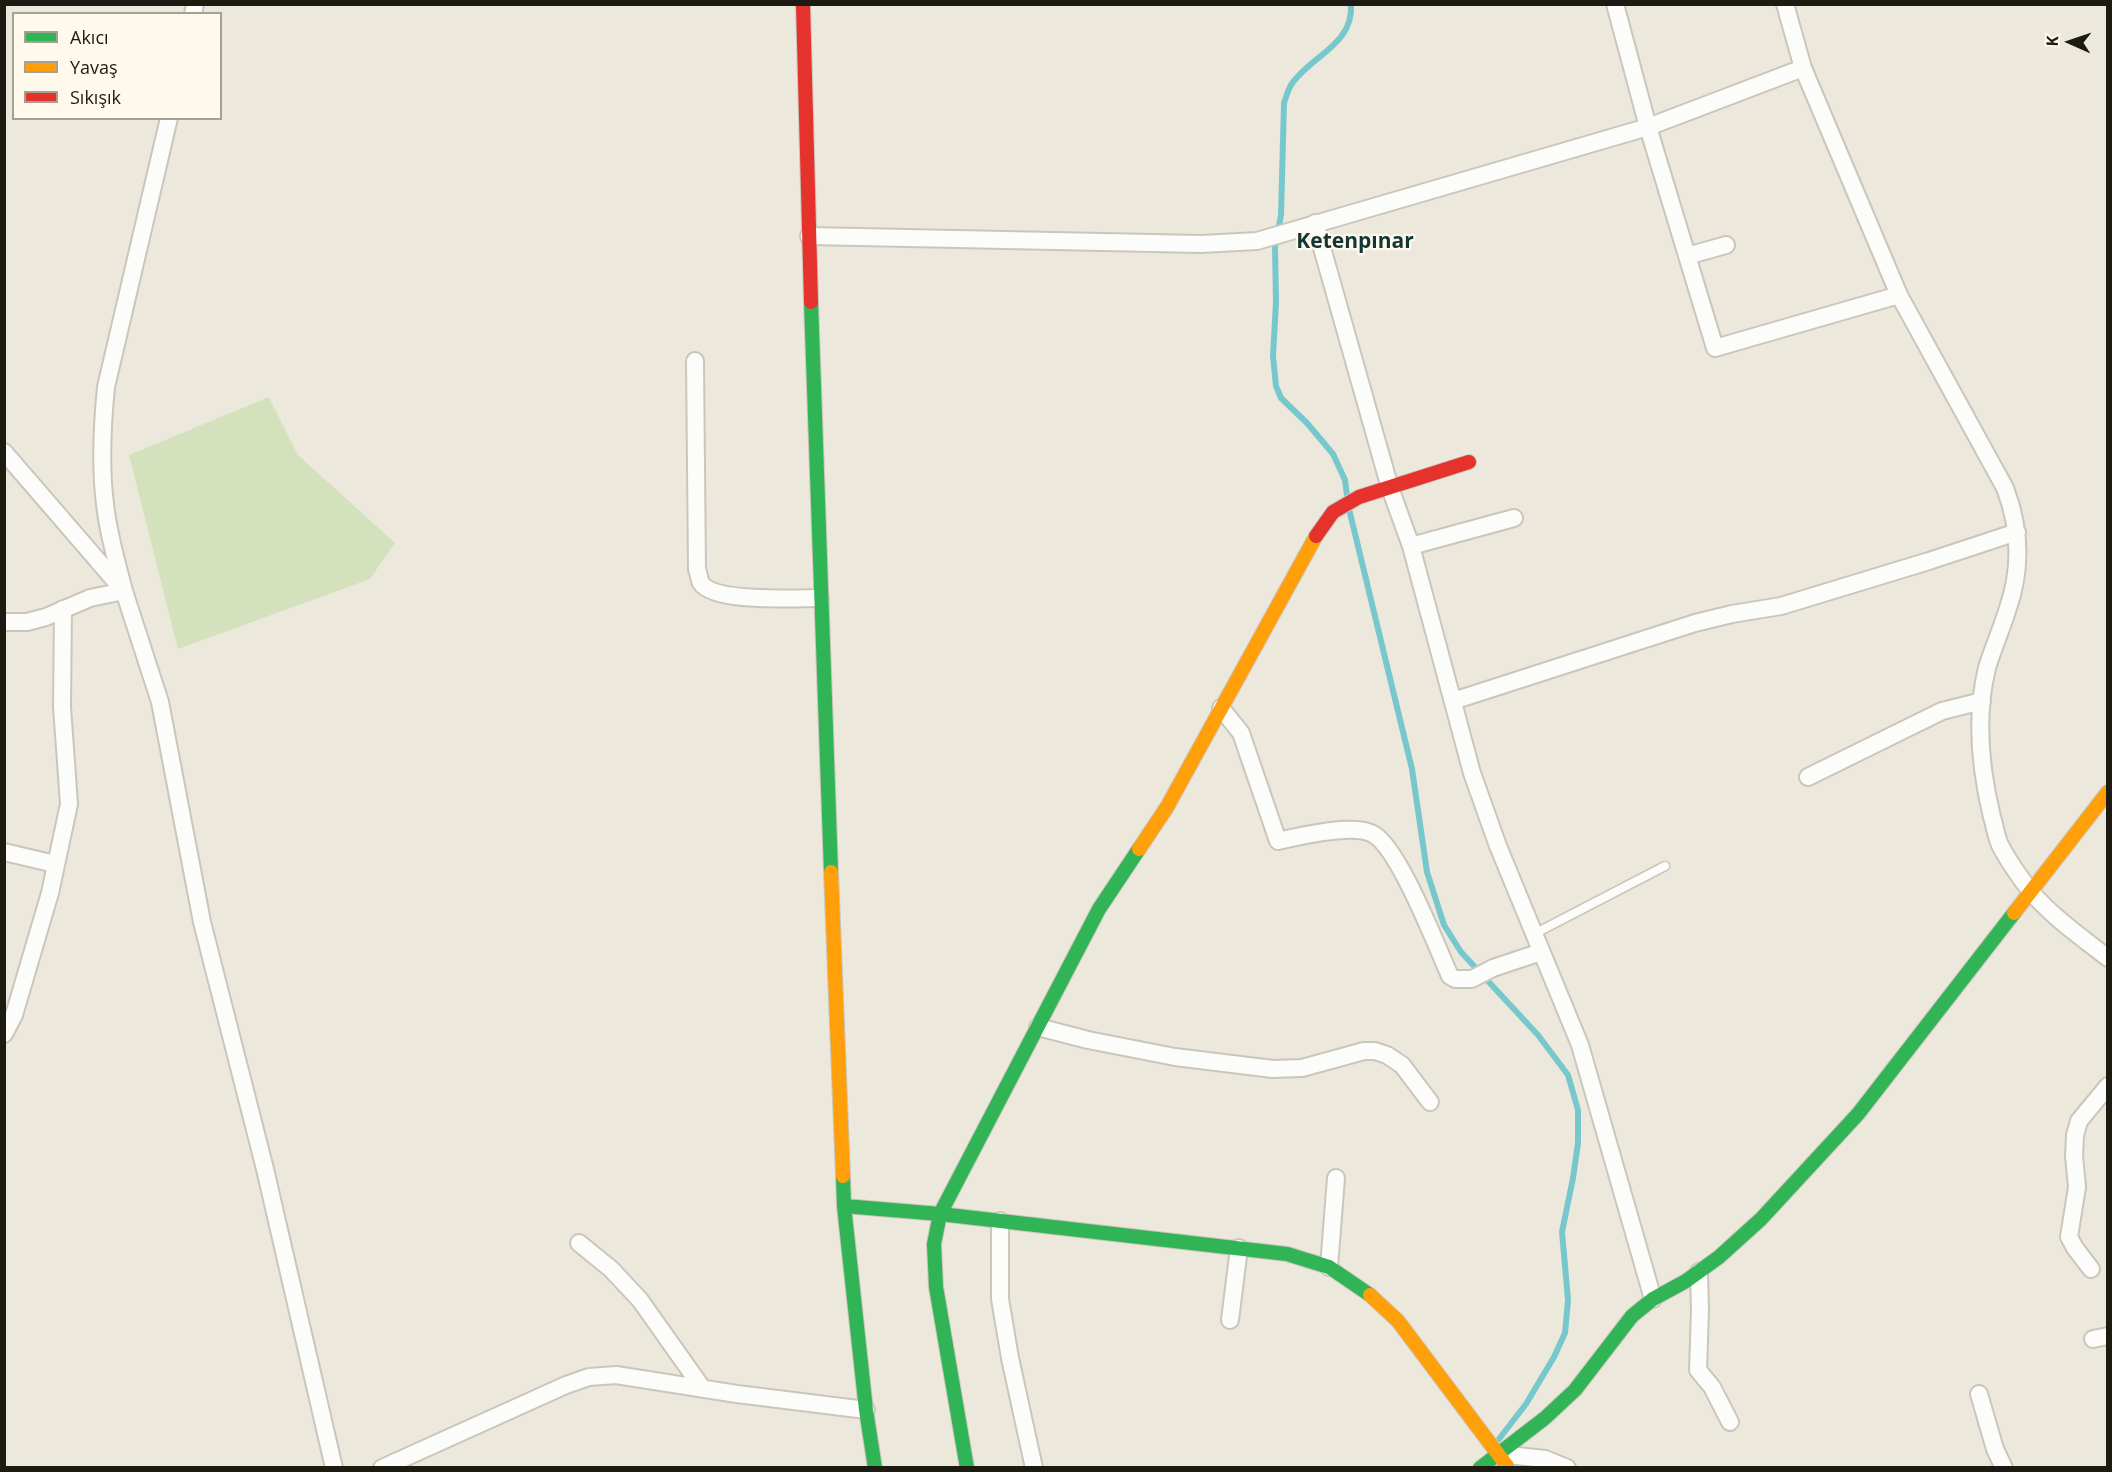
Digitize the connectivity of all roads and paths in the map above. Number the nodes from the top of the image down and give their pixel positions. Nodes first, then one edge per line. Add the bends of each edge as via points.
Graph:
1 (803, 4) edge
2 (1615, 4) edge
3 (1789, 7) edge
4 (1803, 68) junction
5 (168, 120) edge
6 (1648, 127) junction
7 (1316, 223) junction
8 (809, 236) junction
9 (1726, 245) dead end
10 (1687, 256) junction
11 (1899, 295) junction
12 (695, 362) dead end
13 (4, 453) edge
14 (1469, 462) dead end
15 (1390, 488) junction
16 (1514, 518) dead end
17 (2016, 532) junction
18 (1411, 546) junction
19 (124, 591) junction
20 (820, 598) junction
21 (63, 609) junction
22 (4, 622) edge
23 (1453, 701) junction
24 (1982, 701) junction
25 (1221, 708) junction
26 (1808, 777) dead end
27 (2108, 792) edge
28 (4, 852) edge
29 (55, 864) junction
30 (1665, 866) dead end
31 (2030, 891) junction
32 (1534, 934) junction
33 (1542, 952) junction
34 (2108, 958) edge
35 (1038, 1027) junction
36 (4, 1034) edge
37 (2108, 1086) edge
38 (1430, 1102) dead end
39 (1336, 1178) dead end
40 (844, 1206) junction
41 (940, 1214) junction
42 (1000, 1221) junction
43 (579, 1243) dead end
44 (1239, 1248) junction
45 (1329, 1268) junction
46 (2091, 1269) dead end
47 (1699, 1272) junction
48 (1653, 1299) junction
49 (1230, 1320) dead end
50 (704, 1389) junction
51 (1980, 1394) dead end
52 (866, 1410) junction
53 (1730, 1422) dead end
54 (1504, 1461) edge
55 (333, 1467) edge
56 (382, 1467) edge
57 (875, 1467) edge
58 (967, 1467) edge
59 (1034, 1467) edge
60 (1480, 1467) edge
61 (1567, 1467) edge
62 (2004, 1467) edge

1 - 8 street
2 - 6 street
3 - 4 street
4 - 6 street
4 - 11 street
5 - 19 street via 106,387 101,432 105,507
6 - 7 street
6 - 10 street
7 - 8 street via 1257,241 1201,244
7 - 15 street
8 - 20 street
9 - 10 street
10 - 11 street via 1715,348
11 - 17 street via 2005,488 2014,511
12 - 20 street via 701,584 730,597
13 - 19 street
14 - 15 street
15 - 18 street
15 - 25 street via 1359,497 1333,512 1323,524
16 - 18 street
17 - 23 street via 1781,606 1695,623
17 - 24 street via 2018,569 1988,667
18 - 23 street
19 - 21 street
19 - 55 street via 160,702 202,922 265,1169
20 - 40 street
21 - 22 street via 27,622
21 - 29 street via 62,707 69,804
23 - 32 street via 1472,773
24 - 26 street via 1942,711
24 - 31 street via 1980,746 1985,789 2000,846
25 - 33 street via 1241,733 1278,841 1354,829 1374,834 1390,849 1403,872 1450,976 1472,979
25 - 35 street via 1167,807 1099,909
27 - 31 street
28 - 29 street
29 - 36 street via 14,1015
30 - 32 lane
31 - 34 street
31 - 47 street via 1858,1114 1761,1219
32 - 33 street
33 - 48 street via 1580,1045
35 - 38 street via 1175,1057 1273,1069 1302,1068 1364,1051 1376,1052 1402,1065
35 - 41 street
37 - 46 street via 2079,1121 2075,1135 2077,1188 2069,1237
39 - 45 street
40 - 41 street
40 - 52 street
41 - 42 street
41 - 58 street via 933,1244 936,1287
42 - 44 street
42 - 59 street via 1000,1299
43 - 50 street via 640,1300
44 - 45 street via 1287,1254
44 - 49 street
45 - 54 street via 1365,1291 1398,1321
47 - 48 street
47 - 53 street via 1698,1370 1712,1387
48 - 54 street via 1632,1316 1575,1390
50 - 52 street
50 - 56 street via 616,1375 589,1377
51 - 62 street
52 - 57 street
54 - 60 street
54 - 61 street via 1545,1459

